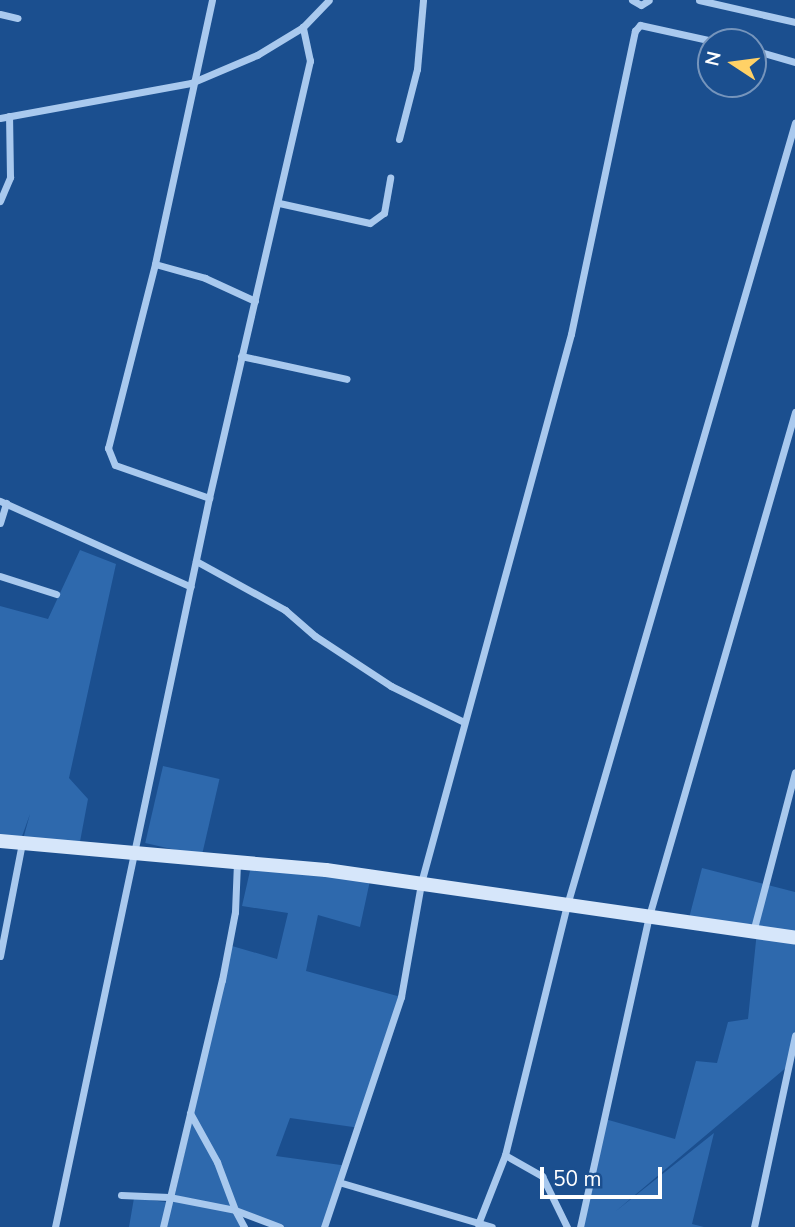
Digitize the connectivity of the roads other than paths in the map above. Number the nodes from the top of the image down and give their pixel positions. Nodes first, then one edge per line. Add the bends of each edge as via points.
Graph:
1 (212, 0) edge
2 (328, 0) edge
3 (423, 0) edge
4 (632, 0) edge
5 (649, 0) edge
6 (699, 0) edge
7 (0, 14) edge
8 (18, 18) dead end
9 (795, 22) edge
10 (303, 27) junction
11 (697, 37) edge
12 (767, 54) edge
13 (795, 62) edge
14 (191, 83) junction
15 (9, 117) junction
16 (0, 118) edge
17 (795, 122) edge
18 (399, 139) dead end
19 (390, 178) dead end
20 (0, 201) edge
21 (279, 202) junction
22 (155, 264) junction
23 (255, 300) junction
24 (241, 356) junction
25 (347, 379) dead end
26 (795, 412) edge
27 (209, 498) junction
28 (3, 502) edge
29 (0, 523) edge
30 (196, 561) junction
31 (0, 576) edge
32 (191, 587) junction
33 (56, 594) dead end
34 (464, 722) junction
35 (795, 772) edge
36 (0, 841) edge
37 (22, 843) junction
38 (135, 852) junction
39 (237, 861) junction
40 (421, 883) junction
41 (567, 905) junction
42 (649, 916) junction
43 (754, 932) junction
44 (795, 938) edge
45 (0, 956) edge
46 (795, 1035) edge
47 (190, 1112) junction
48 (505, 1155) junction
49 (342, 1183) junction
50 (121, 1195) dead end
51 (169, 1197) junction
52 (235, 1210) junction
53 (478, 1224) junction
54 (55, 1227) edge
55 (163, 1227) edge
56 (244, 1227) edge
57 (280, 1227) edge
58 (324, 1227) edge
59 (492, 1227) edge
60 (567, 1227) edge
61 (580, 1227) edge
62 (754, 1227) edge

1 - 14 street
2 - 10 street
3 - 18 street via 416,69
4 - 5 street via 641,5
6 - 9 street
7 - 8 street
10 - 14 street via 257,55
10 - 21 street via 310,61
11 - 34 street via 640,25 635,31 571,334
12 - 13 street
14 - 15 street
14 - 22 street
15 - 16 street
15 - 20 street via 10,177
17 - 41 street
19 - 21 street via 384,213 370,223
21 - 23 street
22 - 23 street via 205,278
22 - 27 street via 108,448 114,465
23 - 24 street
24 - 25 street
24 - 27 street
26 - 42 street
27 - 30 street
28 - 29 street
28 - 32 street
30 - 32 street
30 - 34 street via 285,611 391,686
31 - 33 street
32 - 38 street
34 - 40 street
35 - 43 street
36 - 37 street
37 - 38 street
37 - 45 street
38 - 39 street
38 - 54 street
39 - 40 street
39 - 47 street via 226,957
40 - 41 street
40 - 49 street via 401,997
41 - 42 street
41 - 48 street
42 - 43 street
42 - 61 street
43 - 44 street
46 - 62 street
47 - 51 street
47 - 52 street
48 - 53 street
48 - 60 street via 541,1176
49 - 53 street
49 - 58 street
50 - 51 street
51 - 52 street
51 - 55 street
52 - 56 street
52 - 57 street
53 - 59 street

